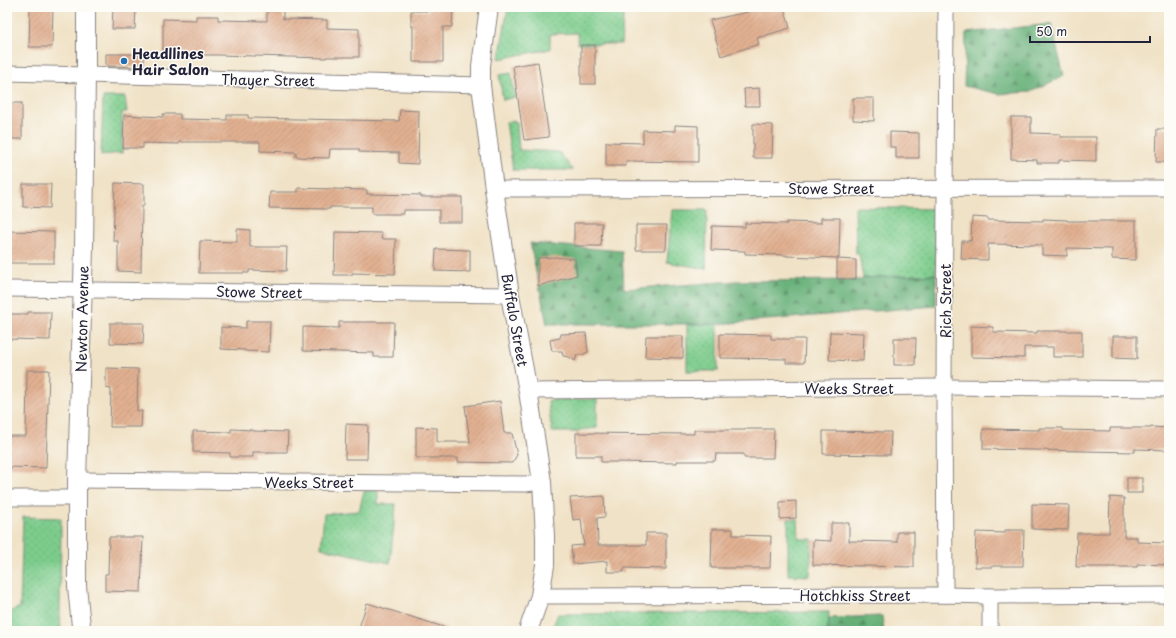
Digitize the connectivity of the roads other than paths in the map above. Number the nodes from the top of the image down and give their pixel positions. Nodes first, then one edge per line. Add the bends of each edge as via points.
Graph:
1 (86, 7) edge
2 (489, 7) edge
3 (946, 7) edge
4 (7, 73) edge
5 (86, 76) junction
6 (481, 85) junction
7 (946, 188) junction
8 (1169, 188) edge
9 (494, 189) junction
10 (7, 289) edge
11 (83, 290) junction
12 (510, 295) junction
13 (944, 388) junction
14 (1169, 389) edge
15 (528, 391) junction
16 (77, 480) junction
17 (542, 482) junction
18 (7, 498) edge
19 (77, 498) junction
20 (945, 594) junction
21 (1169, 595) edge
22 (540, 596) junction
23 (990, 596) junction
24 (83, 631) edge
25 (528, 631) edge
26 (990, 631) edge

1 - 5 street, Newton Avenue
2 - 6 street, Buffalo Street via 481,60
3 - 7 street, Rich Street
4 - 5 street, Thayer Street
5 - 6 street, Thayer Street
5 - 11 street, Newton Avenue
6 - 9 street, Buffalo Street
7 - 8 street, Stowe Street
7 - 9 street, Stowe Street
7 - 13 street, Rich Street
9 - 12 street, Buffalo Street
10 - 11 street, Stowe Street
11 - 12 street, Stowe Street
11 - 16 street, Newton Avenue
12 - 15 street, Buffalo Street
13 - 14 street, Weeks Street
13 - 15 street, Weeks Street
13 - 20 street, Rich Street
15 - 17 street, Buffalo Street
16 - 17 street, Weeks Street via 524,484
16 - 19 street, Newton Avenue
17 - 22 street, Buffalo Street via 545,559
18 - 19 street
19 - 24 street, Newton Avenue via 77,586
20 - 22 street, Hotchkiss Street
20 - 23 street, Hotchkiss Street
21 - 23 street, Hotchkiss Street
22 - 25 street, Buffalo Street
23 - 26 street

